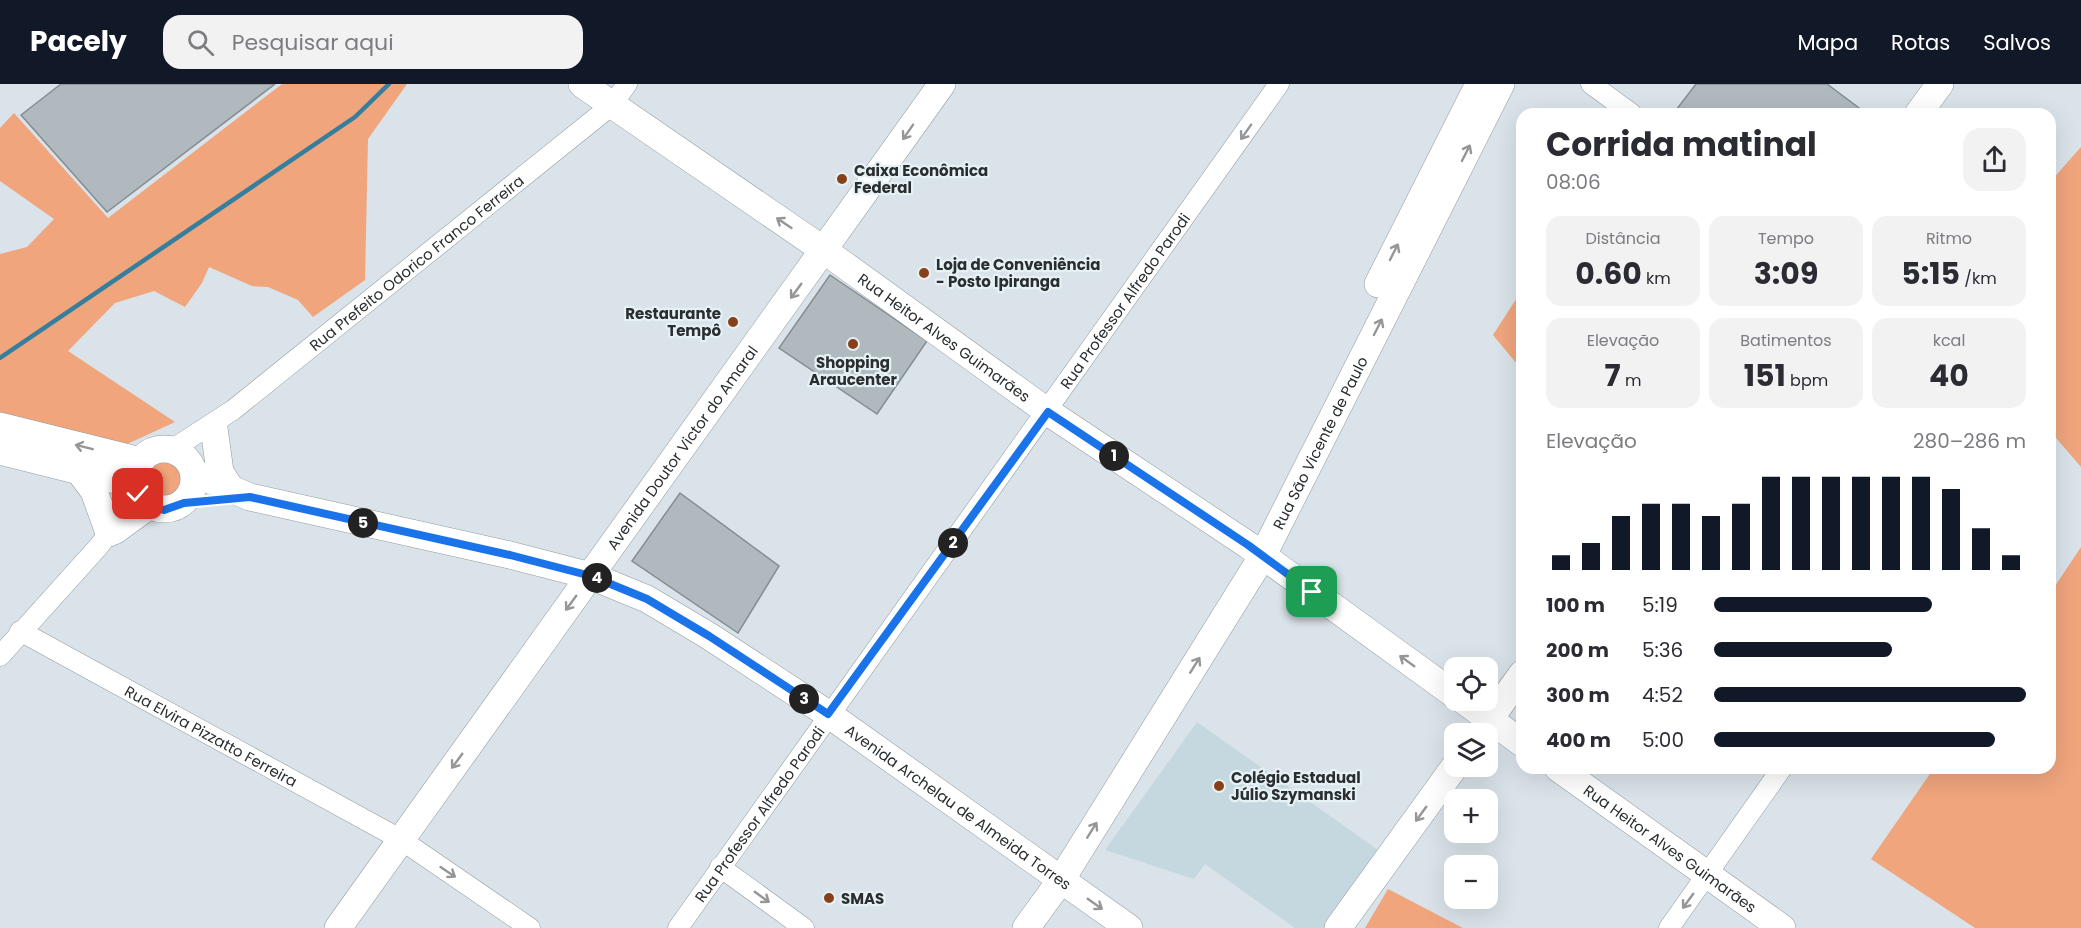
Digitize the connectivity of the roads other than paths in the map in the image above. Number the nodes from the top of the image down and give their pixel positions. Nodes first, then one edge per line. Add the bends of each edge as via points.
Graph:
1 (582, 84) edge
2 (942, 84) edge
3 (1279, 84) edge
4 (1479, 84) edge
5 (1501, 84) edge
6 (1591, 84) edge
7 (1940, 84) edge
8 (620, 94) edge
9 (1624, 108) edge
10 (1922, 108) edge
11 (825, 251) junction
12 (1048, 412) junction
13 (218, 424) junction
14 (0, 426) edge
15 (0, 451) edge
16 (184, 460) junction
17 (79, 471) junction
18 (142, 487) junction
19 (240, 493) junction
20 (184, 503) junction
21 (104, 539) junction
22 (1255, 551) junction
23 (591, 576) junction
24 (20, 631) junction
25 (0, 656) edge
26 (1516, 682) edge
27 (1444, 687) edge
28 (1472, 711) edge
29 (828, 714) junction
30 (1481, 723) edge
31 (1487, 723) edge
32 (1498, 733) edge
33 (1516, 740) edge
34 (1566, 774) edge
35 (1778, 774) edge
36 (1447, 777) edge
37 (400, 839) junction
38 (720, 867) junction
39 (1053, 874) junction
40 (1708, 874) junction
41 (338, 928) edge
42 (530, 928) edge
43 (678, 928) edge
44 (804, 928) edge
45 (1005, 928) edge
46 (1026, 928) edge
47 (1129, 928) edge
48 (1338, 928) edge
49 (1669, 928) edge
50 (1782, 928) edge

1 - 8 main road, Rua Heitor Alves Guimarães
2 -> 11 main road, Avenida Doutor Victor do Amaral
3 -> 12 street, Rua Professor Alfredo Parodi
22 -> 4 main road, Rua São Vicente de Paulo
22 -> 5 main road, Rua São Vicente de Paulo
6 - 9 street
7 - 10 main road
11 -> 8 main road, Rua Heitor Alves Guimarães
8 - 13 street, Rua Prefeito Odorico Franco Ferreira
11 - 12 main road, Rua Heitor Alves Guimarães
11 -> 23 main road, Avenida Doutor Victor do Amaral
12 - 22 main road, Rua Heitor Alves Guimarães
12 - 29 street, Rua Professor Alfredo Parodi
13 - 16 street, Rua Prefeito Odorico Franco Ferreira
13 - 19 main road via 220,472
18 -> 14 main road
15 - 17 main road
16 - 18 main road via 160,449 149,453
16 - 19 main road, Avenida Archelau de Almeida Torres
16 - 20 main road via 195,484
17 - 18 main road
17 - 21 main road via 94,491
18 - 20 main road via 164,510
18 - 21 street
19 - 20 main road, Avenida Archelau de Almeida Torres
19 - 23 main road, Avenida Archelau de Almeida Torres
21 - 24 street
27 -> 22 main road, Rua Heitor Alves Guimarães
39 -> 22 main road, Rua São Vicente de Paulo
23 - 29 main road, Avenida Archelau de Almeida Torres via 647,599
23 -> 37 main road, Avenida Doutor Victor do Amaral
24 - 25 street
24 - 37 street, Rua Elvira Pizzatto Ferreira
26 - 31 main road
28 - 30 main road
29 - 38 street, Rua Professor Alfredo Parodi
29 - 39 main road, Avenida Archelau de Almeida Torres
32 - 33 main road
34 - 40 main road, Rua Heitor Alves Guimarães
35 - 40 street
36 -> 48 main road
37 - 41 main road, Avenida Doutor Victor do Amaral
37 -> 42 street, Rua Elvira Pizzatto Ferreira
38 - 43 street, Rua Professor Alfredo Parodi
38 -> 44 street
39 - 45 main road
39 - 46 main road
39 -> 47 main road, Avenida Archelau de Almeida Torres
40 -> 49 street
40 - 50 main road, Rua Heitor Alves Guimarães

